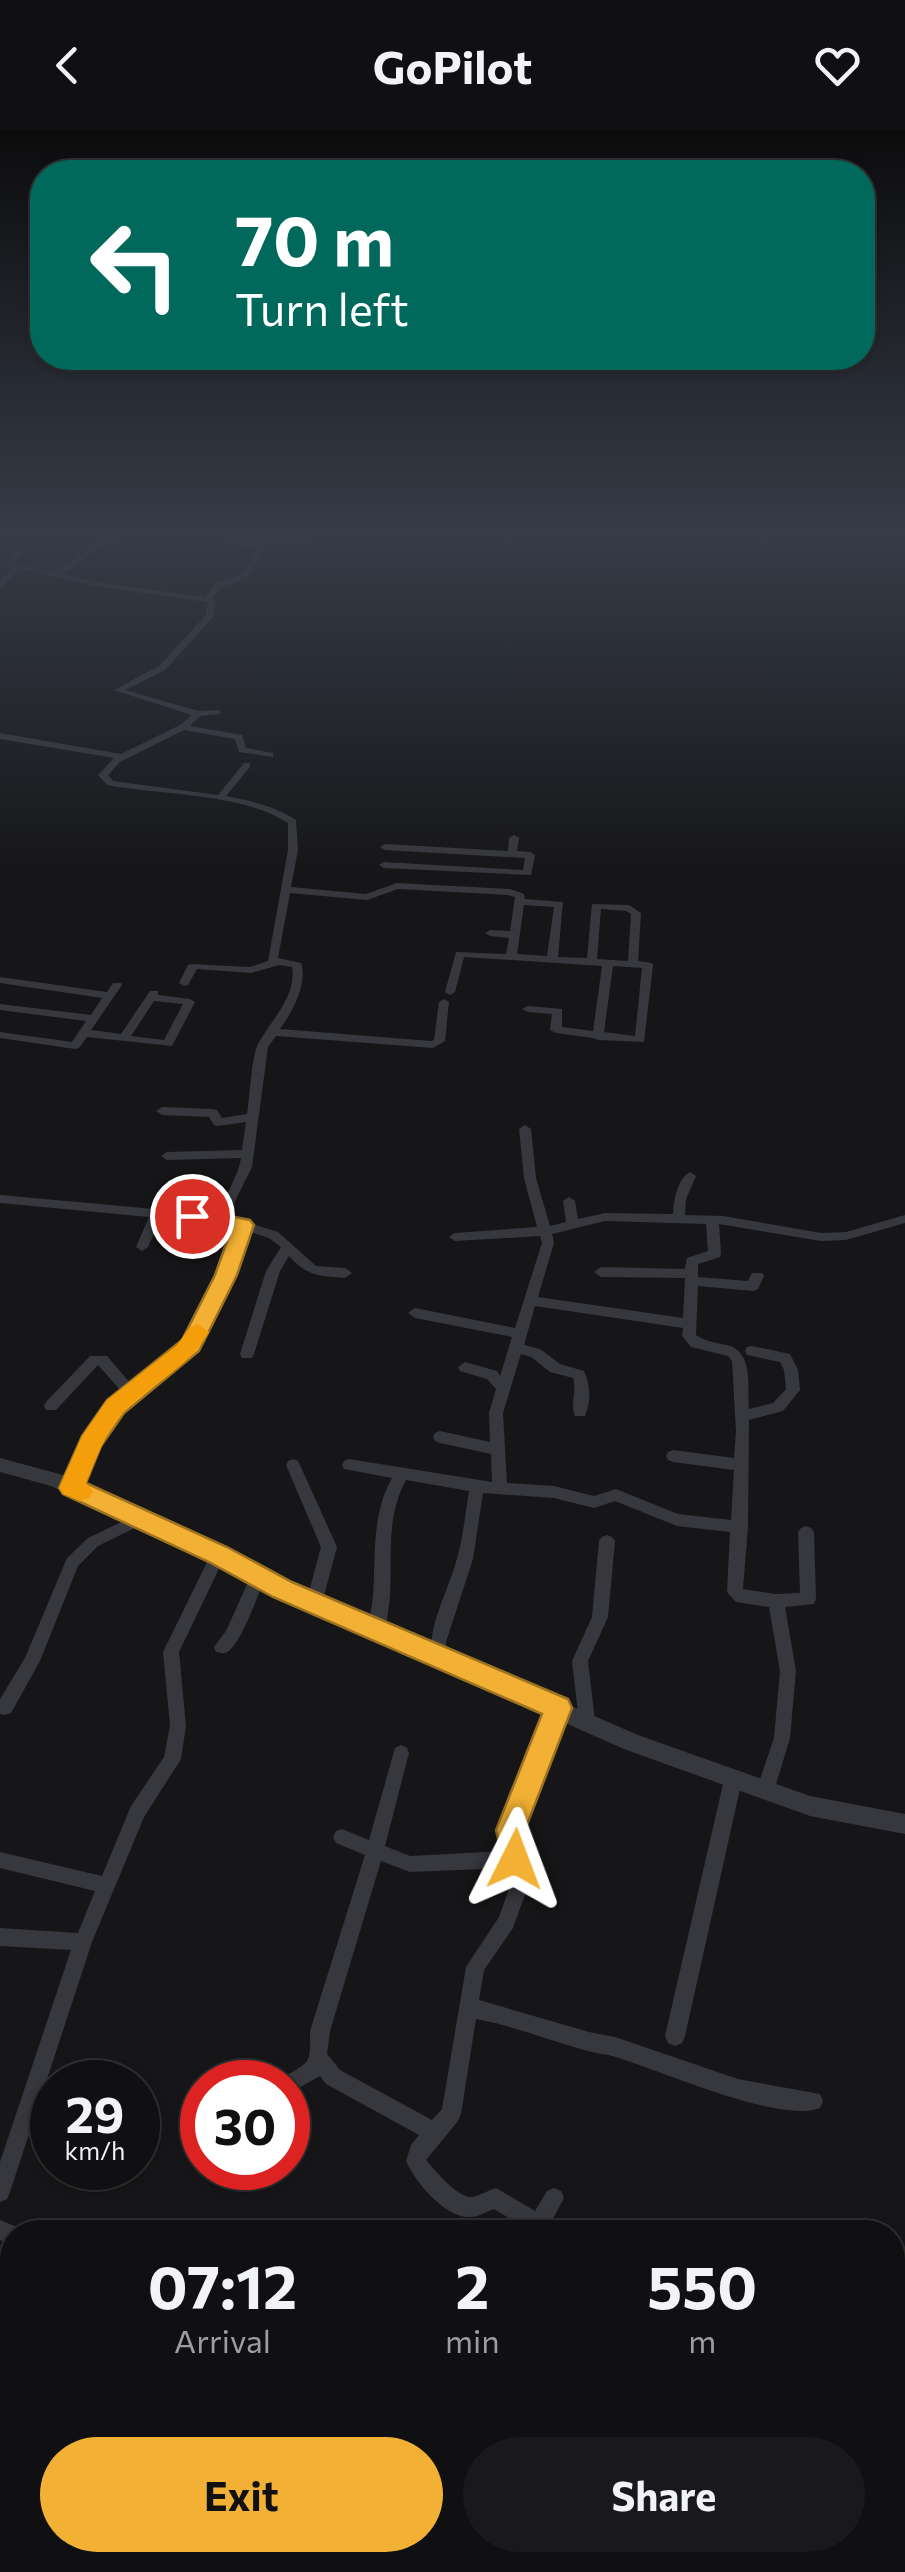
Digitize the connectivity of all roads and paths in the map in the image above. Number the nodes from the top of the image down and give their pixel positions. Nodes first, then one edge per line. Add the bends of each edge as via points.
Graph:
1 (181, 647) edge
2 (217, 712) dead end
3 (198, 714) junction
4 (183, 727) junction
5 (0, 736) edge
6 (270, 755) dead end
7 (120, 758) junction
8 (247, 765) dead end
9 (219, 799) junction
10 (514, 838) dead end
11 (476, 846) junction
12 (385, 848) dead end
13 (512, 854) junction
14 (384, 865) dead end
15 (472, 870) junction
16 (286, 890) junction
17 (469, 890) junction
18 (520, 902) junction
19 (490, 934) dead end
20 (515, 934) junction
21 (511, 957) junction
22 (552, 958) junction
23 (592, 961) junction
24 (276, 962) junction
25 (608, 962) junction
26 (633, 964) junction
27 (2, 977) edge
28 (184, 983) dead end
29 (0, 1007) edge
30 (528, 1009) dead end
31 (94, 1020) junction
32 (272, 1032) junction
33 (85, 1033) junction
34 (0, 1035) edge
35 (598, 1037) junction
36 (124, 1038) junction
37 (162, 1111) dead end
38 (254, 1118) junction
39 (526, 1129) dead end
40 (246, 1154) junction
41 (167, 1156) dead end
42 (690, 1176) dead end
43 (0, 1198) edge
44 (569, 1202) dead end
45 (156, 1213) junction
46 (678, 1218) junction
47 (712, 1219) junction
48 (905, 1219) edge
49 (226, 1220) junction
50 (573, 1224) junction
51 (243, 1225) junction
52 (546, 1231) junction
53 (455, 1237) dead end
54 (142, 1248) dead end
55 (286, 1248) junction
56 (601, 1272) dead end
57 (345, 1273) dead end
58 (758, 1276) dead end
59 (691, 1277) junction
60 (532, 1301) junction
61 (416, 1313) dead end
62 (689, 1324) junction
63 (518, 1341) junction
64 (752, 1351) dead end
65 (247, 1354) dead end
66 (465, 1367) dead end
67 (504, 1388) junction
68 (130, 1392) junction
69 (51, 1406) dead end
70 (580, 1412) dead end
71 (743, 1416) junction
72 (440, 1437) dead end
73 (498, 1450) junction
74 (672, 1456) dead end
75 (0, 1464) edge
76 (293, 1465) dead end
77 (349, 1465) dead end
78 (742, 1465) junction
79 (400, 1477) junction
80 (500, 1486) junction
81 (72, 1488) junction
82 (477, 1488) junction
83 (138, 1520) junction
84 (740, 1527) junction
85 (806, 1532) dead end
86 (606, 1541) dead end
87 (218, 1554) junction
88 (258, 1576) junction
89 (776, 1600) junction
90 (314, 1602) junction
91 (376, 1631) junction
92 (222, 1647) dead end
93 (440, 1656) junction
94 (558, 1708) junction
95 (2, 1710) edge
96 (587, 1721) junction
97 (400, 1754) dead end
98 (734, 1780) junction
99 (765, 1792) junction
100 (905, 1824) edge
101 (342, 1837) dead end
102 (376, 1852) junction
103 (515, 1859) junction
104 (0, 1860) edge
105 (106, 1885) junction
106 (0, 1937) edge
107 (83, 1942) junction
108 (470, 2008) junction
109 (676, 2036) dead end
110 (320, 2061) junction
111 (310, 2071) edge
112 (813, 2100) dead end
113 (435, 2133) junction
114 (0, 2192) edge
115 (554, 2198) dead end
116 (532, 2220) edge
117 (541, 2220) edge

1 - 3 street via 162,668 118,690
2 - 3 street
3 - 4 street
4 - 6 street via 239,737 242,750
4 - 7 street
5 - 7 street
7 - 9 street via 103,772 110,783
8 - 9 street
9 - 16 street via 292,818
10 - 13 street
11 - 12 street
11 - 13 street
11 - 15 street
13 - 15 street via 530,855 527,873
14 - 15 street
15 - 17 street
16 - 17 street via 367,896 397,886
16 - 24 street via 272,953
17 - 18 street via 510,892
18 - 20 street
18 - 22 street via 559,904
19 - 20 street
20 - 21 street
21 - 22 street
21 - 32 street via 460,954 433,1044
22 - 23 street
23 - 25 street
23 - 26 street via 596,906 629,908 636,913
24 - 28 street via 251,970 192,967
24 - 32 street via 300,967 286,1013
25 - 26 street
25 - 35 street
26 - 35 street via 648,966 640,1040
27 - 31 street via 113,991
29 - 31 street
30 - 35 street via 558,1011 556,1030
31 - 33 street
32 - 38 street via 262,1047
33 - 34 street via 76,1046
33 - 36 street
36 - 36 street via 168,1044 190,1002 153,995
37 - 38 street via 215,1113 218,1122
38 - 40 street
39 - 52 street via 530,1178
40 - 41 street
40 - 49 street
42 - 46 street
43 - 45 street
44 - 50 street
45 - 49 street
45 - 54 street
46 - 47 street
46 - 50 street via 605,1217
47 - 48 street via 821,1237
47 - 59 street via 716,1253 693,1259
49 - 51 street
50 - 52 street
51 - 55 street
51 - 68 street via 190,1345
52 - 53 street
52 - 60 street
55 - 57 street via 310,1270
55 - 65 street
56 - 59 street
58 - 59 street via 754,1286
59 - 62 street
60 - 62 street
60 - 63 street
61 - 63 street
62 - 71 street via 690,1339 736,1354
63 - 67 street
63 - 70 street via 555,1368 578,1375
64 - 71 street via 785,1358 793,1390 778,1407
66 - 67 street via 492,1375
67 - 73 street via 496,1413
68 - 69 street via 95,1360
68 - 81 street via 90,1442
71 - 78 street
72 - 73 street
73 - 80 street
74 - 78 street
75 - 81 street
76 - 90 street via 328,1547
77 - 79 street
78 - 84 street
79 - 82 street
79 - 91 street via 382,1522 385,1577
80 - 82 street
80 - 84 street via 594,1502 616,1495 678,1520
81 - 83 street
82 - 93 street
83 - 87 street
83 - 95 street via 93,1542 72,1562 32,1661
84 - 89 street via 735,1592
85 - 89 street via 808,1599
86 - 96 street via 600,1617 580,1661
87 - 88 street
87 - 105 street via 171,1652 178,1726 172,1758 137,1812
88 - 90 street
88 - 92 street
89 - 99 street via 788,1670 782,1738
90 - 91 street
91 - 93 street
93 - 94 street
94 - 96 street
94 - 103 street via 510,1830
96 - 98 street
97 - 102 street
98 - 99 street
98 - 109 street
99 - 100 street
101 - 102 street
102 - 103 street via 420,1864
102 - 110 street via 320,2032
103 - 108 street via 514,1907 474,1966
104 - 105 street
105 - 107 street
106 - 107 street
107 - 114 street
108 - 112 street via 616,2046 742,2091
108 - 113 street via 451,2114
110 - 111 street
110 - 113 street via 333,2077
113 - 116 street via 416,2165 458,2203 474,2207 496,2198
115 - 117 street

